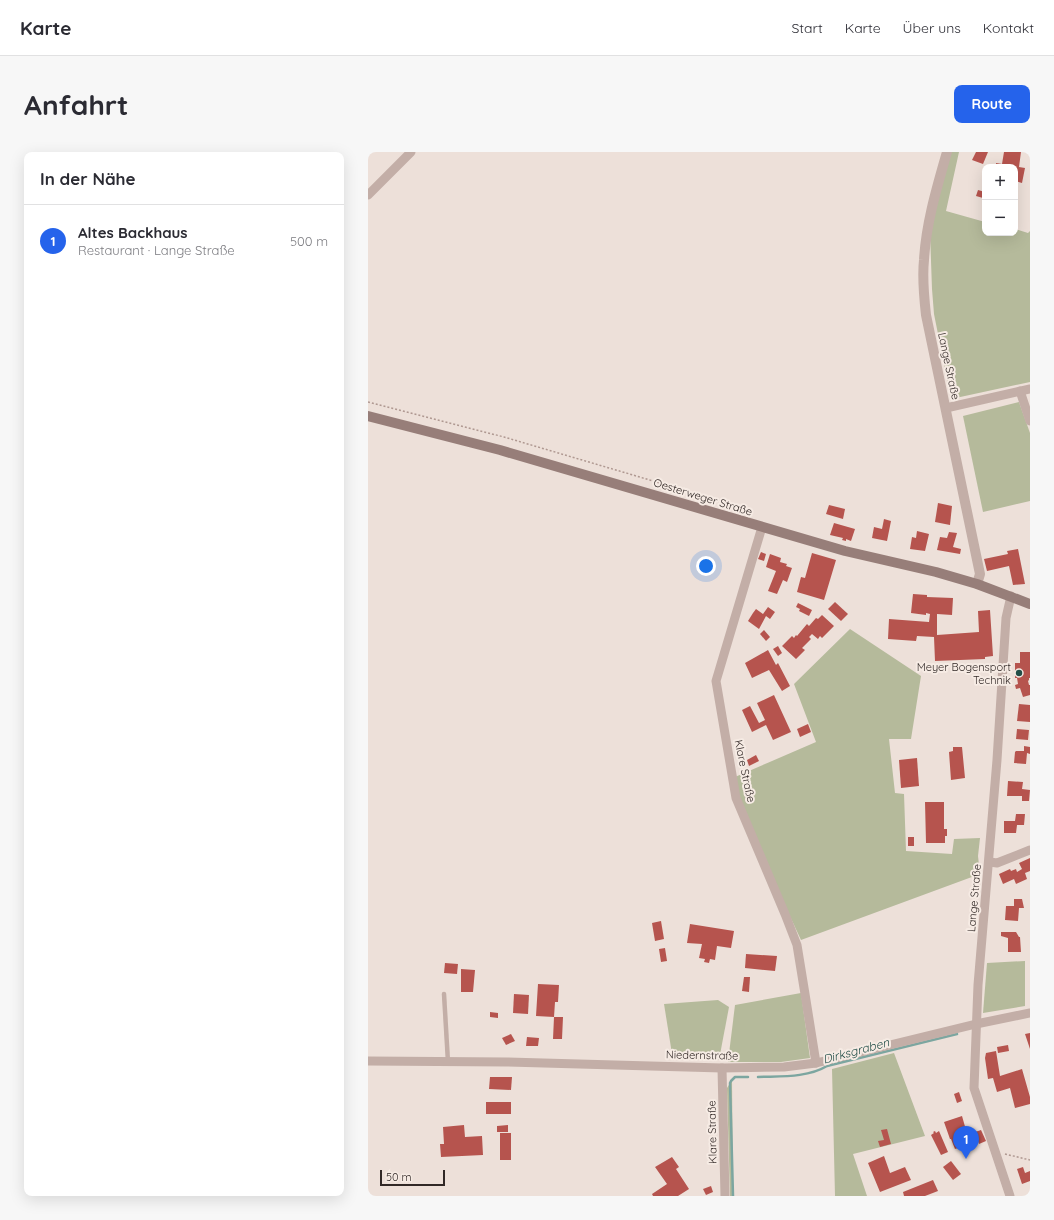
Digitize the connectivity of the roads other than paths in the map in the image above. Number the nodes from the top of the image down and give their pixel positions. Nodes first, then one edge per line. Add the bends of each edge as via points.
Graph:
1 (411, 152) edge
2 (947, 152) edge
3 (368, 194) edge
4 (1030, 389) edge
5 (1020, 391) junction
6 (946, 408) junction
7 (368, 416) edge
8 (1030, 421) edge
9 (762, 527) junction
10 (977, 584) junction
11 (1011, 596) junction
12 (1030, 604) edge
13 (736, 798) junction
14 (738, 817) dead end
15 (1030, 850) edge
16 (990, 862) junction
17 (444, 994) dead end
18 (1030, 1013) edge
19 (976, 1024) junction
20 (368, 1061) edge
21 (448, 1062) junction
22 (816, 1063) junction
23 (722, 1068) junction
24 (725, 1196) edge
25 (1010, 1196) edge

1 - 3 street
2 - 6 street, Lange Straße via 927,229 923,290
4 - 5 street
5 - 6 street
5 - 8 street
6 - 10 street, Lange Straße via 980,574
7 - 9 main road, Oesterweger Straße via 500,450
9 - 10 main road, Oesterweger Straße
9 - 13 street, Klare Straße via 716,681
10 - 11 main road, Oesterweger Straße
11 - 12 main road, Oesterweger Straße
11 - 16 street, Lange Straße via 1006,618
13 - 14 lane
13 - 22 street, Klare Straße via 797,945
15 - 16 street via 997,863
16 - 19 street, Lange Straße
17 - 21 lane
18 - 19 street, Niedernstraße
19 - 22 street, Niedernstraße
19 - 25 street, Lange Straße via 974,1088
20 - 21 street, Niedernstraße
21 - 23 street, Niedernstraße
22 - 23 street, Niedernstraße via 784,1067
23 - 24 street, Klare Straße

